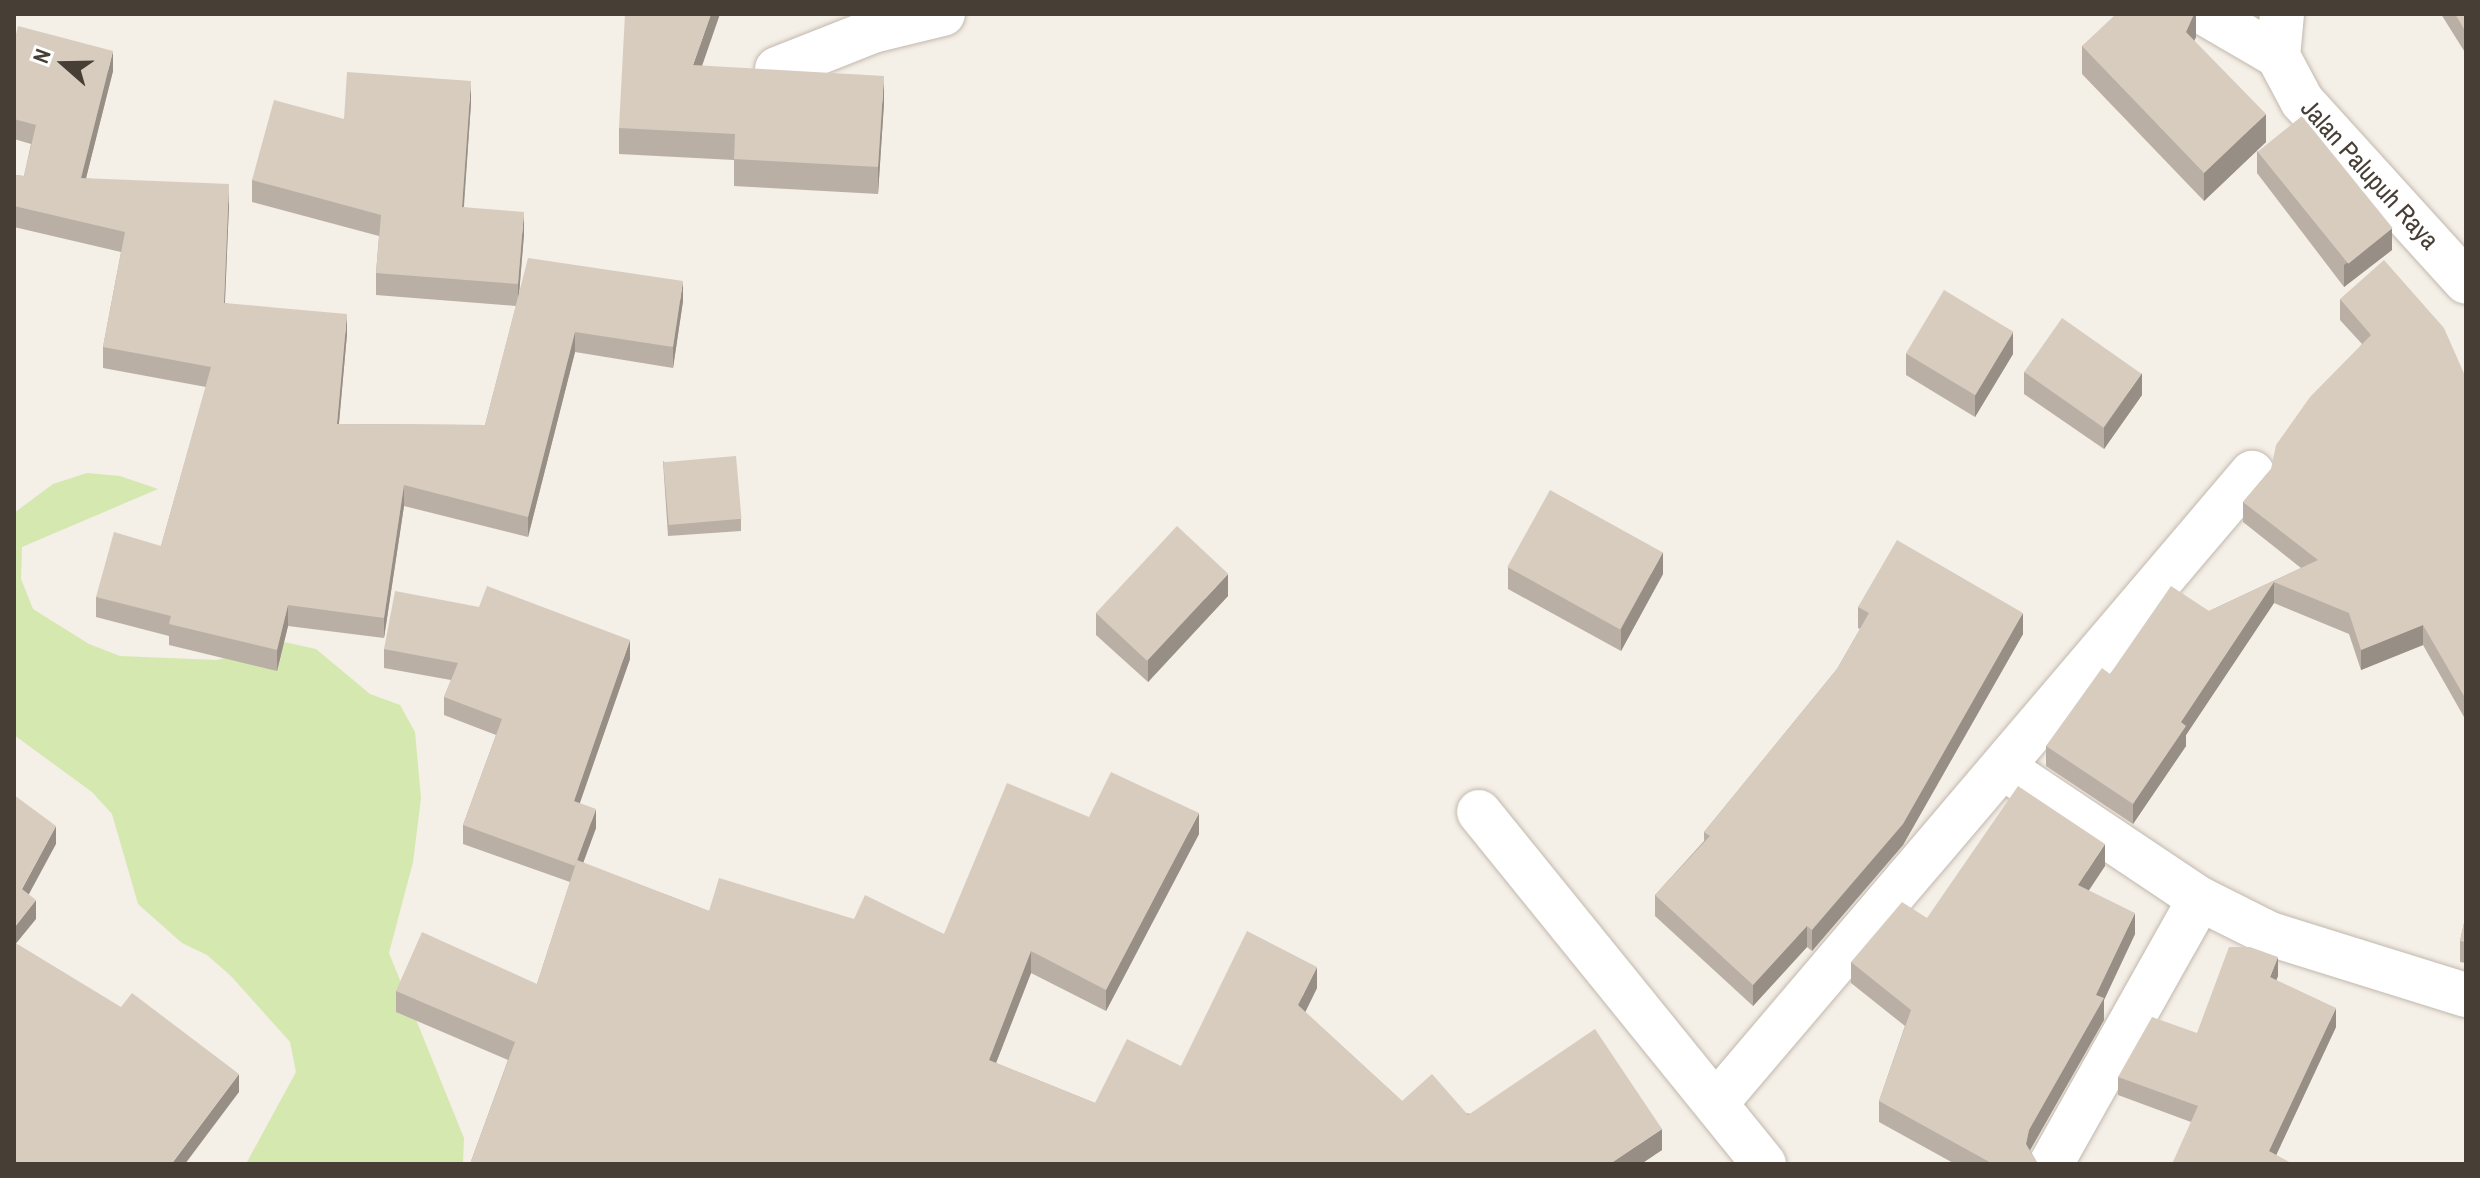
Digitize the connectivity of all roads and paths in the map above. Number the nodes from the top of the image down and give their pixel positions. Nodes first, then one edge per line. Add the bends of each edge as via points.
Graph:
1 (943, 14) edge
2 (2206, 14) edge
3 (2282, 14) edge
4 (2278, 56) junction
5 (777, 69) edge
6 (2466, 282) edge
7 (2252, 473) dead end
8 (2004, 768) junction
9 (1479, 812) dead end
10 (2200, 899) junction
11 (2466, 995) edge
12 (1717, 1102) junction
13 (1764, 1164) edge
14 (2051, 1164) edge

1 - 5 street via 873,31
2 - 4 street
3 - 4 street
4 - 6 street, Jalan Palupuh Raya via 2302,101 2386,187
7 - 8 street
8 - 10 street
8 - 12 street
9 - 12 street
10 - 11 street via 2270,934
10 - 14 street
12 - 13 street

